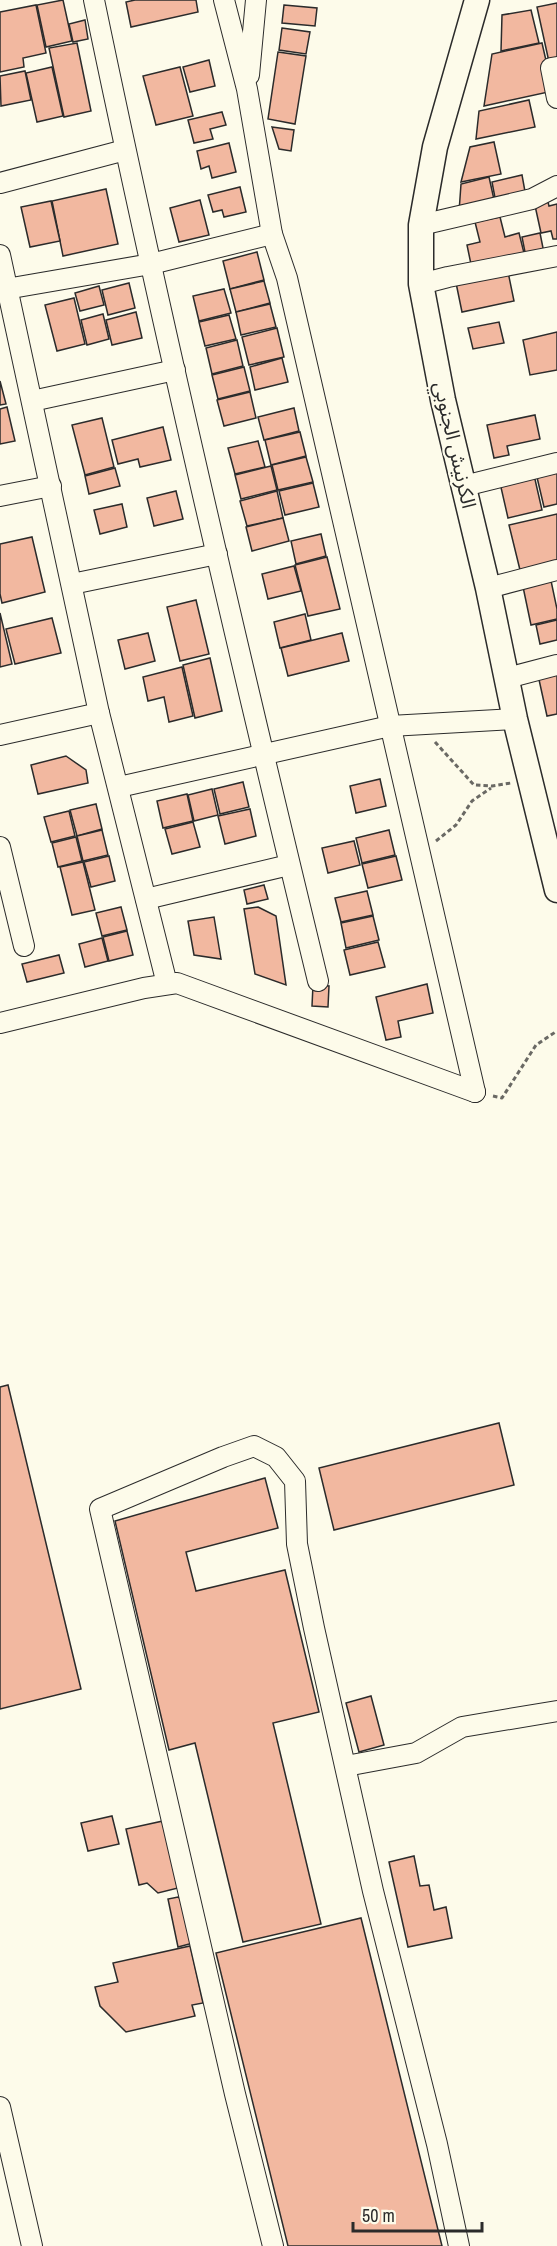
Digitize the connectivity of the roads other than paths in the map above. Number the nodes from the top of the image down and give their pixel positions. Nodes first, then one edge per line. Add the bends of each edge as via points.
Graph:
1 (94, 0) edge
2 (224, 0) edge
3 (256, 0) edge
4 (477, 0) edge
5 (557, 67) edge
6 (247, 89) junction
7 (557, 98) edge
8 (125, 150) junction
9 (0, 183) edge
10 (557, 186) edge
11 (421, 225) junction
12 (272, 234) junction
13 (557, 256) edge
14 (1, 263) edge
15 (151, 264) junction
16 (421, 284) junction
17 (6, 289) junction
18 (175, 370) junction
19 (32, 401) junction
20 (557, 463) edge
21 (51, 486) junction
22 (464, 486) junction
23 (0, 496) edge
24 (217, 554) junction
25 (557, 570) edge
26 (72, 584) junction
27 (488, 588) junction
28 (557, 664) edge
29 (507, 678) junction
30 (99, 713) junction
31 (515, 719) junction
32 (390, 726) junction
33 (0, 735) edge
34 (262, 753) junction
35 (119, 787) junction
36 (0, 847) edge
37 (289, 865) junction
38 (557, 890) edge
39 (146, 898) junction
40 (24, 946) dead end
41 (318, 981) dead end
42 (167, 984) junction
43 (0, 1023) edge
44 (557, 1711) edge
45 (346, 1766) junction
46 (0, 2107) edge
47 (32, 2246) edge
48 (273, 2246) edge
49 (459, 2246) edge

1 - 8 street
2 - 6 street
3 - 6 street
4 - 11 main road, الكرنيش الجنوبي via 435,147
5 - 7 street via 551,68
6 - 12 street
8 - 9 street
8 - 15 street
10 - 11 street via 532,200
11 - 16 main road, الكرنيش الجنوبي
12 - 15 street
12 - 32 street via 287,278
13 - 16 street
14 - 17 street
15 - 17 street
15 - 18 street
16 - 22 main road, الكرنيش الجنوبي
17 - 19 street
18 - 19 street
18 - 24 street
19 - 21 street
20 - 22 street
21 - 23 street
21 - 26 street
22 - 27 main road, الكرنيش الجنوبي
24 - 26 street
24 - 34 street
25 - 27 street
26 - 30 street
27 - 29 main road, الكرنيش الجنوبي
28 - 29 street
29 - 31 main road, الكرنيش الجنوبي
30 - 33 street
30 - 35 street
31 - 32 street
31 - 38 main road, الكرنيش الجنوبي
32 - 34 street
32 - 42 street via 476,1092 177,983
34 - 35 street
34 - 37 street
35 - 39 street
36 - 40 street
37 - 39 street
37 - 41 street
39 - 42 street
42 - 43 street
44 - 45 street via 462,1727 416,1753
45 - 48 street via 297,1544 295,1481 276,1457 254,1446 99,1509
45 - 49 street
46 - 47 street

